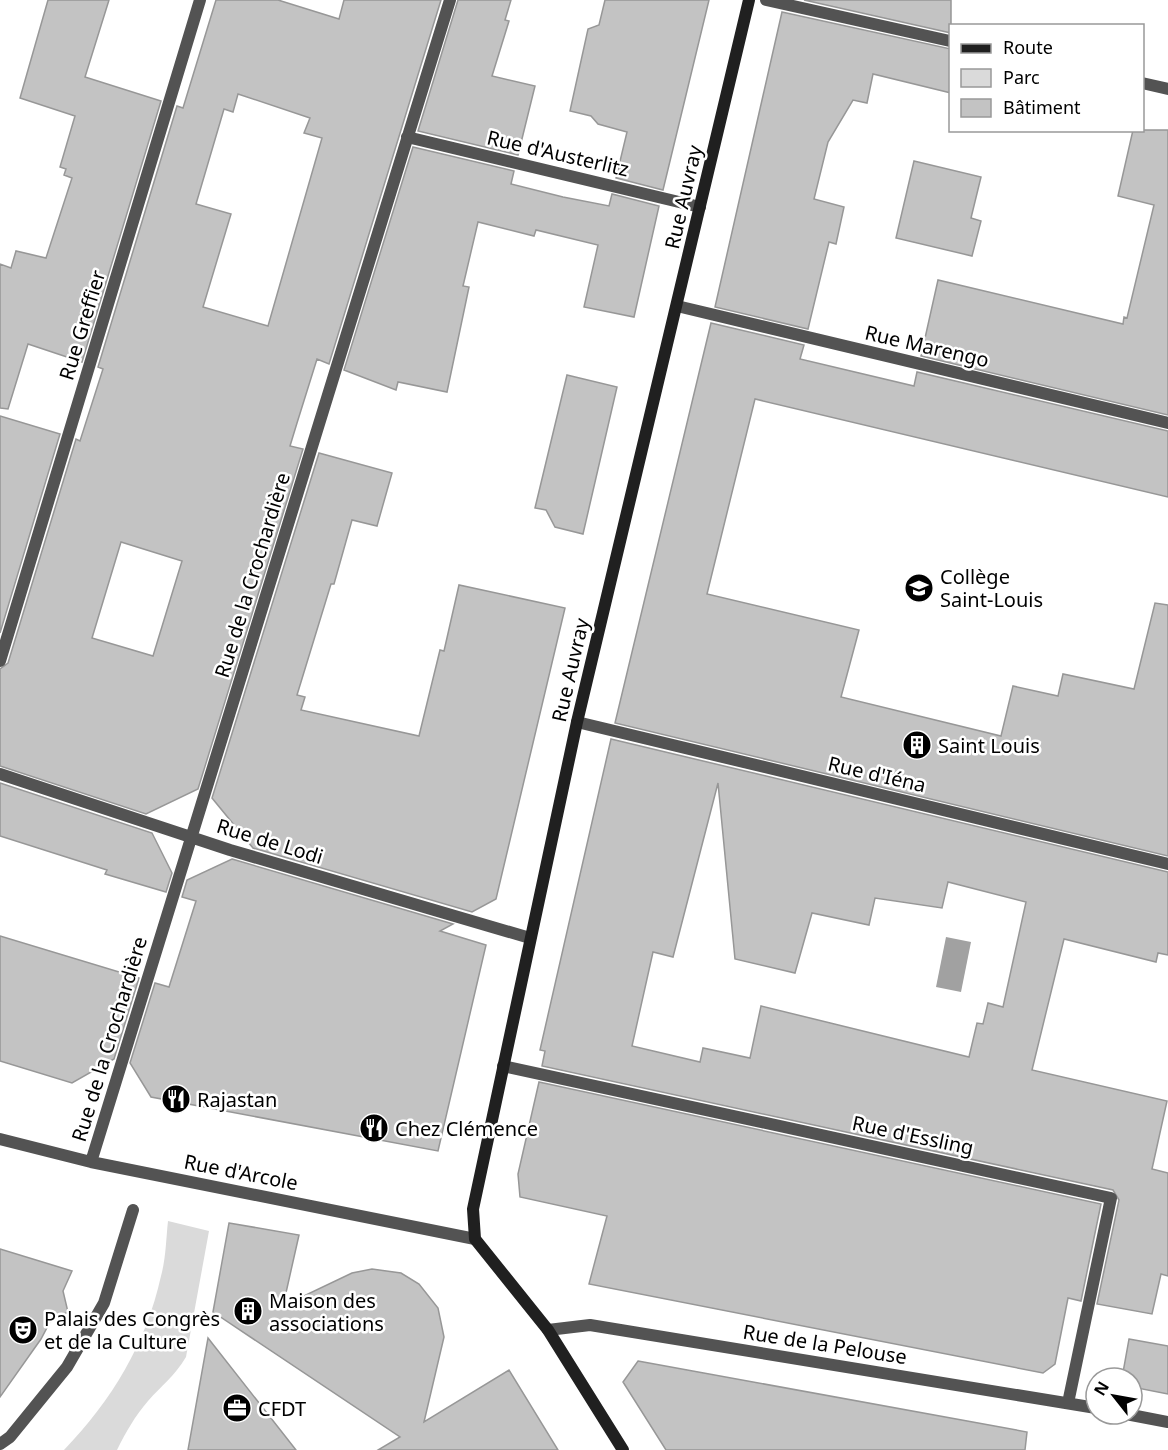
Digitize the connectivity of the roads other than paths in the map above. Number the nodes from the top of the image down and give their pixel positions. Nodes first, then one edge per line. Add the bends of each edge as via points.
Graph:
1 (200, 0) edge
2 (450, 0) edge
3 (749, 0) edge
4 (766, 0) edge
5 (949, 41) edge
6 (1144, 83) edge
7 (1168, 89) edge
8 (407, 137) junction
9 (700, 207) junction
10 (677, 306) junction
11 (1168, 423) edge
12 (0, 661) edge
13 (577, 723) junction
14 (0, 774) edge
15 (191, 837) junction
16 (1168, 864) edge
17 (530, 938) junction
18 (503, 1066) junction
19 (0, 1139) edge
20 (91, 1162) junction
21 (133, 1210) dead end
22 (476, 1239) junction
23 (548, 1330) junction
24 (1068, 1403) junction
25 (1084, 1406) edge
26 (1144, 1417) edge
27 (1168, 1422) edge
28 (0, 1444) edge
29 (623, 1450) edge

1 - 12 street, Rue Greffier
2 - 8 street, Rue de la Crochardière
3 - 9 street, Rue Auvray
4 - 5 street
6 - 7 street
8 - 9 street, Rue d'Austerlitz
8 - 15 street, Rue de la Crochardière
9 - 10 street, Rue Auvray
10 - 11 street, Rue Marengo
10 - 13 street, Rue Auvray
13 - 16 street, Rue d'Iéna
13 - 17 street, Rue Auvray
14 - 15 street, Rue de Lodi
15 - 17 street, Rue de Lodi
15 - 20 street, Rue de la Crochardière
17 - 18 street, Rue Auvray
18 - 22 street, Rue Auvray via 474,1199
18 - 24 street, Rue d'Essling via 1111,1198
19 - 20 street, Rue d'Arcole
20 - 22 street, Rue d'Arcole
21 - 28 street via 104,1303 67,1367
22 - 23 street
23 - 24 street, Rue de la Pelouse via 590,1325
23 - 29 street
24 - 25 street, Rue de la Pelouse
26 - 27 street

